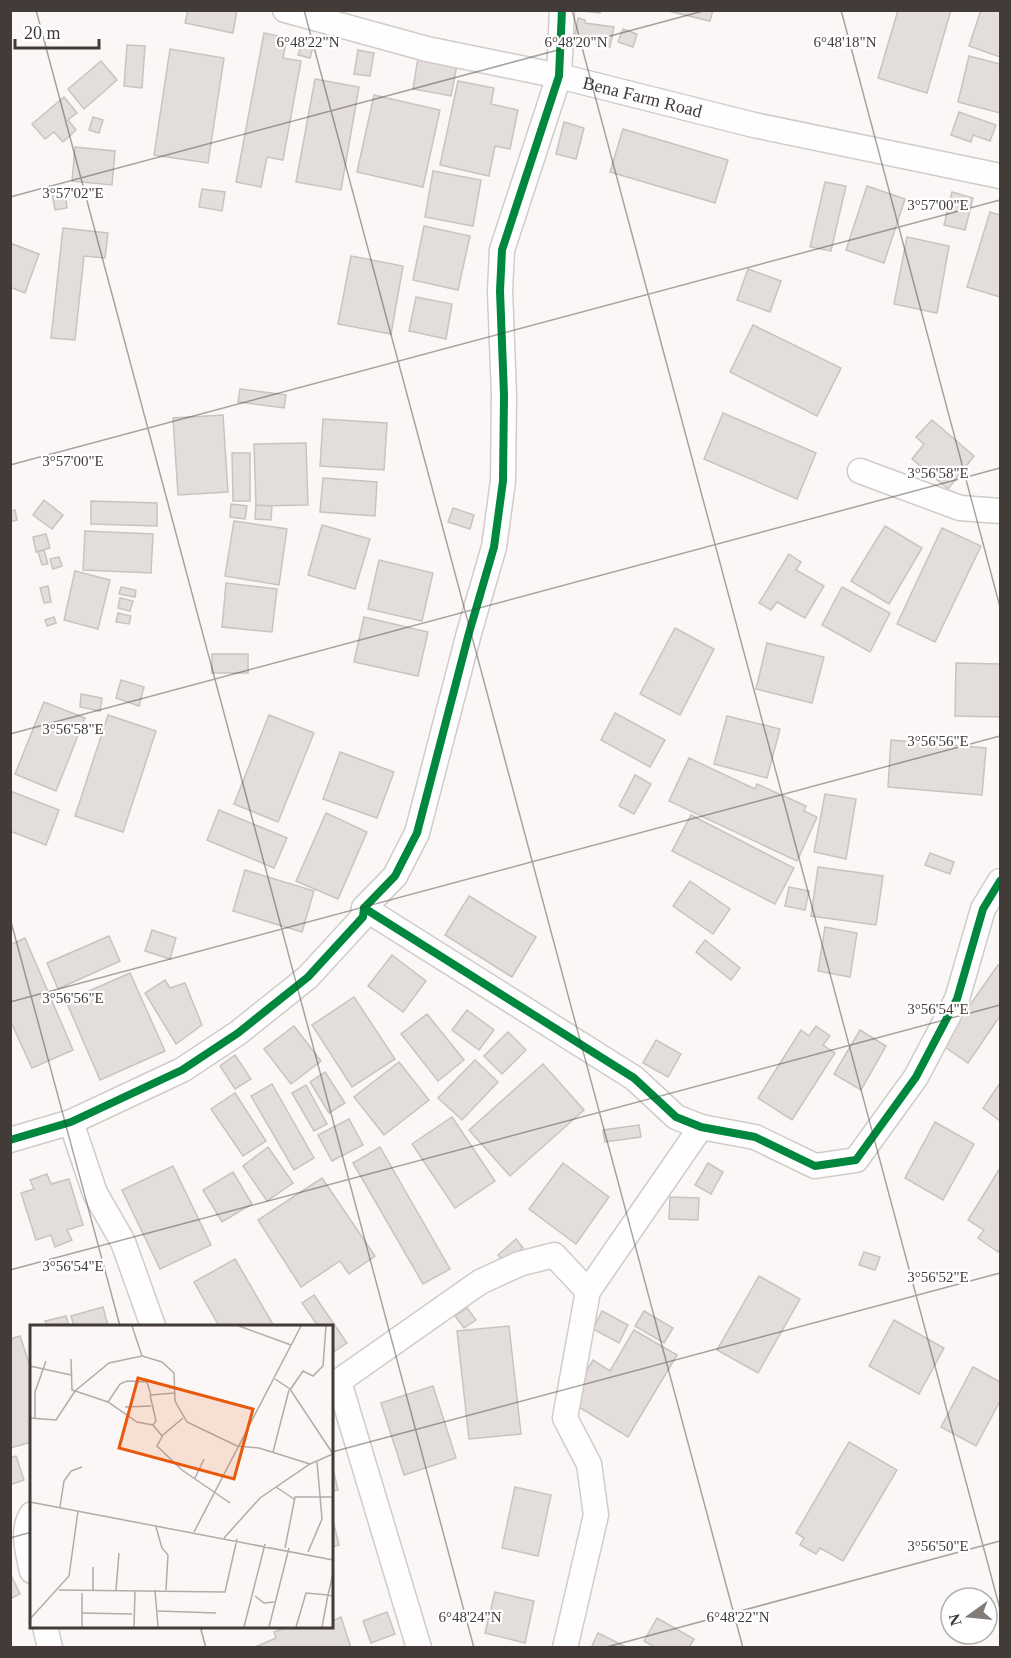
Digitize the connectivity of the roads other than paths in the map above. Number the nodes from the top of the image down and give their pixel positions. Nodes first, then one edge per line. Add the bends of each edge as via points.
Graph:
1 (285, 10) edge
2 (562, 10) edge
3 (559, 76) junction
4 (1000, 176) edge
5 (860, 471) dead end
6 (1000, 512) edge
7 (1000, 881) edge
8 (364, 908) junction
9 (71, 1122) junction
10 (701, 1126) junction
11 (10, 1140) edge
12 (588, 1291) junction
13 (153, 1325) edge
14 (335, 1384) edge
15 (30, 1517) edge
16 (30, 1562) edge
17 (45, 1628) edge
18 (50, 1647) edge
19 (419, 1647) edge
20 (565, 1647) edge

1 - 3 street, Bena Farm Road via 427,49
2 - 3 street
3 - 4 street, Bena Farm Road via 754,125
3 - 8 street via 502,250 503,470 494,547 417,833 395,876
5 - 6 street via 960,508
7 - 10 street via 983,909 957,999 916,1077 856,1160 815,1166 755,1137
8 - 9 street via 363,917 308,977 238,1033 183,1070
8 - 10 street via 634,1078 676,1117
9 - 11 street
9 - 13 street via 95,1193 123,1242
10 - 12 street
12 - 14 street via 554,1255 519,1264 480,1282
12 - 20 street via 565,1418 589,1464 596,1515
14 - 19 street
15 - 16 street
17 - 18 street

